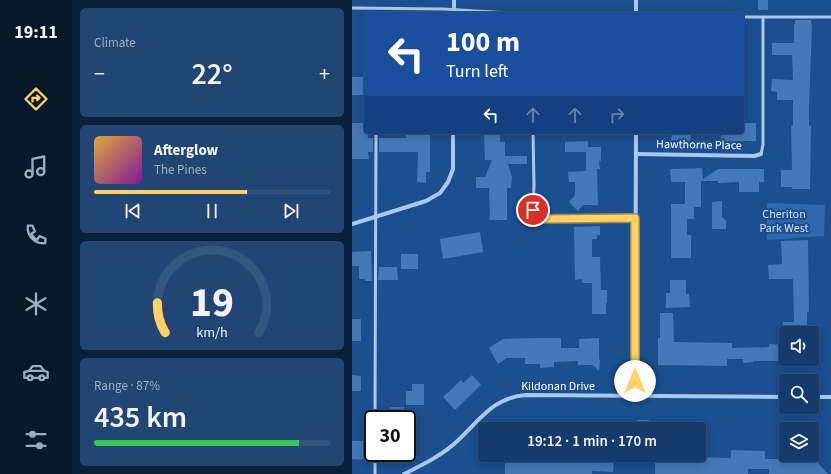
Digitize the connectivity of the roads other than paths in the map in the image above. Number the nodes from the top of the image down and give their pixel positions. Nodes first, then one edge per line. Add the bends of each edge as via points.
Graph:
1 (454, 0) edge
2 (636, 0) edge
3 (352, 8) edge
4 (375, 9) joint
5 (454, 12) edge
6 (636, 12) edge
7 (744, 17) edge
8 (763, 17) junction
9 (831, 17) edge
10 (376, 134) edge
11 (453, 134) edge
12 (533, 134) edge
13 (636, 134) edge
14 (636, 154) junction
15 (761, 154) joint
16 (376, 216) junction
17 (635, 218) junction
18 (352, 224) edge
19 (634, 396) junction
20 (779, 397) edge
21 (819, 397) edge
22 (831, 397) edge
23 (375, 410) edge
24 (375, 462) edge
25 (375, 474) edge
26 (404, 474) edge

1 - 5 street
2 - 6 street
3 - 4 lane
4 - 5 lane
7 - 8 lane
8 - 9 lane
8 - 15 lane
10 - 16 lane
11 - 16 street via 452,169 448,182 440,193 426,201
12 - 17 lane via 532,206 536,216 543,219
13 - 14 street
14 - 15 street, Hawthorne Place
14 - 17 street
16 - 18 street
16 - 23 lane
17 - 19 street
19 - 20 street, Kildonan Drive
19 - 26 street, Kildonan Drive via 526,395 506,398 433,460
21 - 22 street
24 - 25 lane

